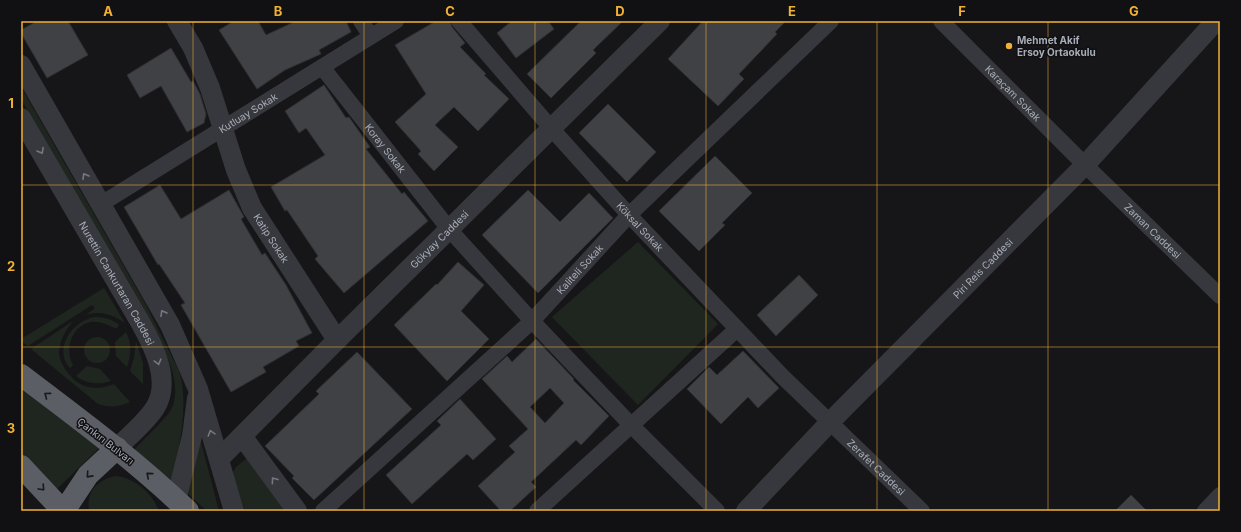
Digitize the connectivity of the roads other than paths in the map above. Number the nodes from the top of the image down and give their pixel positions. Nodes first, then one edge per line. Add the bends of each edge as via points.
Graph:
1 (177, 21) edge
2 (361, 21) edge
3 (396, 21) edge
4 (459, 21) edge
5 (660, 21) edge
6 (831, 21) edge
7 (941, 21) edge
8 (1216, 21) edge
9 (371, 36) junction
10 (21, 65) edge
11 (322, 67) junction
12 (21, 118) edge
13 (551, 128) junction
14 (223, 129) junction
15 (1085, 165) junction
16 (101, 204) junction
17 (629, 215) junction
18 (449, 229) junction
19 (1220, 296) edge
20 (532, 321) junction
21 (737, 329) junction
22 (337, 340) junction
23 (21, 375) edge
24 (198, 389) junction
25 (830, 423) junction
26 (631, 425) junction
27 (242, 436) junction
28 (117, 448) junction
29 (218, 459) junction
30 (21, 466) edge
31 (1220, 494) edge
32 (179, 507) edge
33 (64, 511) edge
34 (234, 511) edge
35 (297, 511) edge
36 (323, 511) edge
37 (537, 511) edge
38 (717, 511) edge
39 (746, 511) edge
40 (922, 511) edge
41 (1205, 511) edge

1 - 14 street, Katip Sokak via 193,48 210,88
2 - 9 street
3 - 9 street, Kutluay Sokak
4 - 13 street, Köksal Sokak
5 - 13 street, Gökyay Caddesi
6 - 17 street, Kaliteli Sokak
7 - 15 street, Karaçam Sokak
8 - 15 street, Piri Reis Caddesi
9 - 11 street, Kutluay Sokak
16 -> 10 street
11 - 14 street, Kutluay Sokak
11 - 18 street, Koray Sokak
12 -> 28 street, Nurettin Cankurtaran Caddesi via 140,322 158,360 161,379 159,400 150,414
13 - 17 street, Köksal Sokak
13 - 18 street, Gökyay Caddesi
14 - 16 street, Kutluay Sokak
14 - 22 street, Katip Sokak via 252,208
15 - 19 street, Zaman Caddesi
15 - 25 street, Piri Reis Caddesi
24 -> 16 street via 170,325
17 - 20 street, Kaliteli Sokak
17 - 21 street, Köksal Sokak
18 - 20 street, Koray Sokak
18 - 22 street, Gökyay Caddesi
20 - 26 street, Koray Sokak
20 - 36 street, Kaliteli Sokak
21 - 25 street, Köksal Sokak
21 - 26 street
22 - 27 street, Gökyay Caddesi
28 -> 23 highway, Çankırı Bulvarı
29 -> 24 street
24 - 32 street
25 - 39 street, Piri Reis Caddesi
25 - 40 street, Zerafet Caddesi
26 - 37 street
26 - 38 street, Koray Sokak
27 - 29 street, Gökyay Caddesi
35 -> 27 street
32 -> 28 highway, Çankırı Bulvarı via 159,483
28 -> 33 highway via 88,475
29 - 34 street
30 -> 33 highway
31 - 41 street

